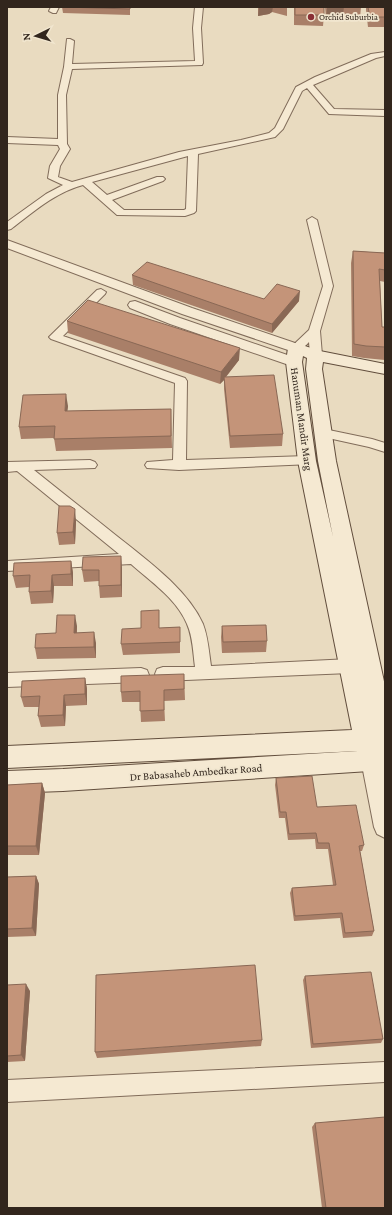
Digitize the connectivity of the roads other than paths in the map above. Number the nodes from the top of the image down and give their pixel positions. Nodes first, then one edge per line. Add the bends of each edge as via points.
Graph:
1 (199, 7) edge
2 (70, 41) dead end
3 (385, 54) edge
4 (68, 67) junction
5 (308, 84) junction
6 (385, 113) edge
7 (7, 140) edge
8 (62, 142) junction
9 (193, 153) junction
10 (160, 179) dead end
11 (85, 181) junction
12 (71, 185) junction
13 (105, 199) junction
14 (312, 220) dead end
15 (7, 227) edge
16 (7, 244) edge
17 (7, 256) edge
18 (101, 292) junction
19 (314, 331) junction
20 (295, 355) junction
21 (315, 362) junction
22 (385, 369) edge
23 (385, 383) edge
24 (299, 403) junction
25 (319, 404) junction
26 (324, 433) junction
27 (385, 448) edge
28 (307, 461) junction
29 (90, 465) dead end
30 (152, 465) dead end
31 (179, 465) junction
32 (14, 467) edge
33 (134, 558) junction
34 (7, 566) edge
35 (350, 666) junction
36 (204, 673) junction
37 (7, 680) edge
38 (379, 748) edge
39 (7, 757) edge
40 (7, 782) edge
41 (385, 827) edge
42 (385, 1072) edge
43 (7, 1091) edge

1 - 4 street via 199,63
2 - 4 street
3 - 5 street via 374,56
4 - 8 street via 62,95
5 - 6 street via 332,112
5 - 9 street via 299,89 279,129 272,135
7 - 8 street
8 - 12 street via 65,149 56,163 53,178
9 - 11 street
9 - 13 street via 191,211 120,213
10 - 13 street
11 - 12 street
11 - 13 street
12 - 15 street via 49,196
14 - 19 street via 328,286
16 - 20 street via 187,311
17 - 18 street
18 - 20 street via 175,321
18 - 31 street via 55,337 181,381
19 - 20 street
19 - 21 street, Hanuman Mandir Marg
20 - 21 main road
20 - 24 main road, Hanuman Mandir Marg
21 - 22 main road
21 - 23 main road
21 - 25 main road, Hanuman Mandir Marg
24 - 25 main road
24 - 28 main road, Hanuman Mandir Marg
25 - 26 main road, Hanuman Mandir Marg
26 - 27 street
26 - 38 main road, Hanuman Mandir Marg
28 - 31 street
28 - 35 main road, Hanuman Mandir Marg
29 - 32 street
30 - 31 street
32 - 33 street
33 - 34 street
33 - 36 street via 189,612 195,626
35 - 36 street
35 - 38 main road, Hanuman Mandir Marg
36 - 37 street
38 - 39 main road, Dr Babasaheb Ambedkar Road
38 - 40 main road, Dr Babasaheb Ambedkar Road via 63,780
38 - 41 street, Hanuman Mandir Marg
42 - 43 street

